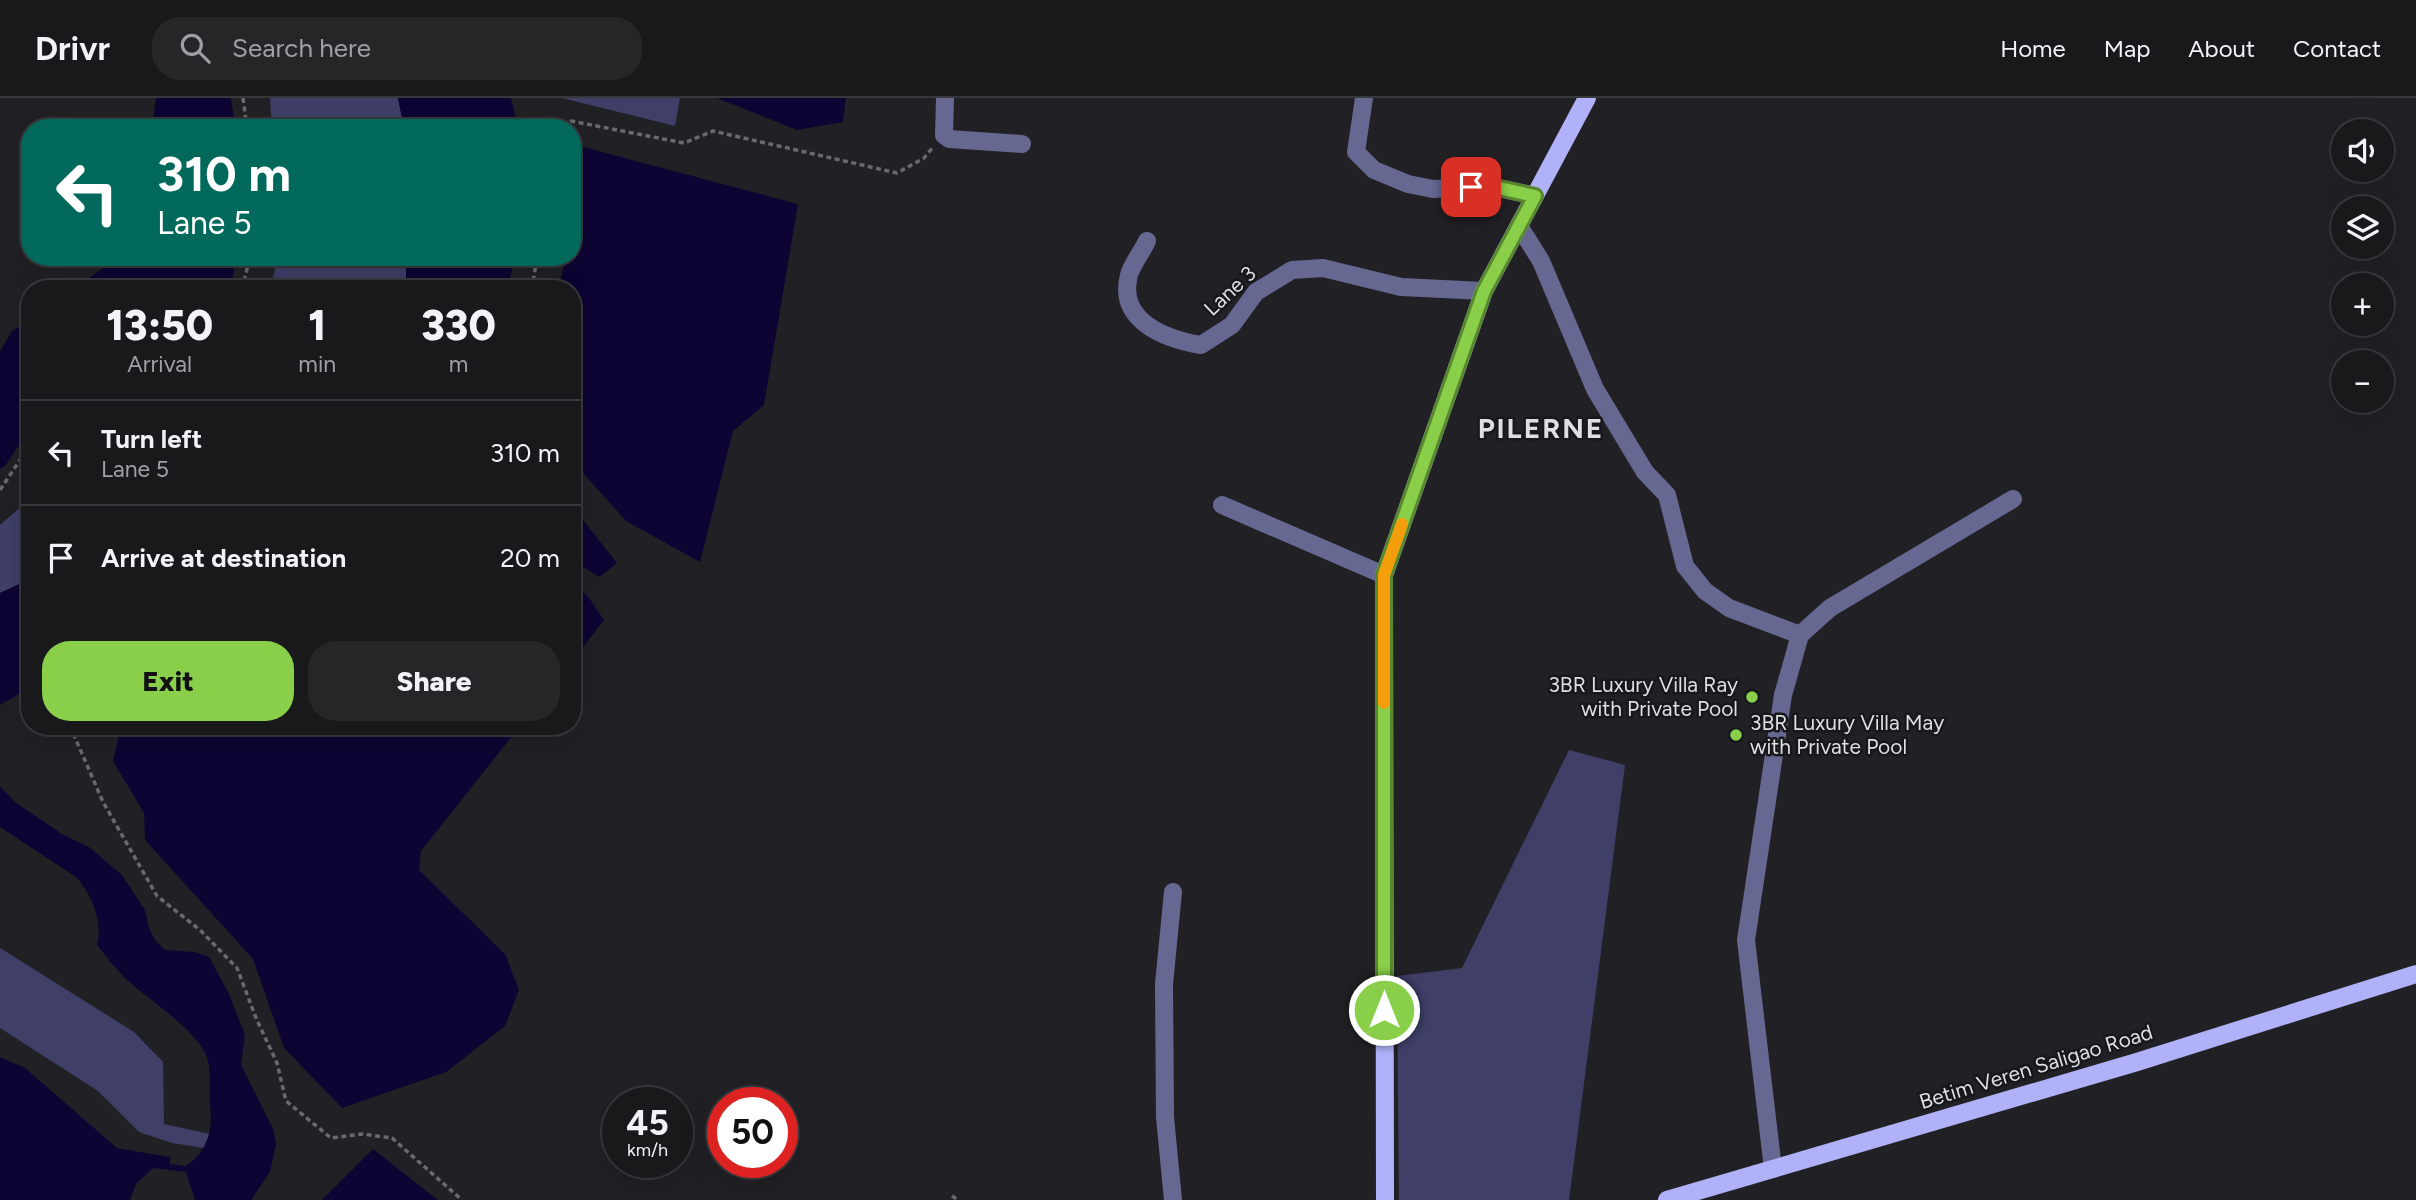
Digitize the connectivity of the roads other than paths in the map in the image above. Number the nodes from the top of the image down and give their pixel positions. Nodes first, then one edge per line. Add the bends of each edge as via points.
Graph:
1 (945, 98) edge
2 (1364, 98) edge
3 (1587, 98) edge
4 (1022, 144) dead end
5 (1535, 196) junction
6 (1519, 226) junction
7 (1147, 242) dead end
8 (1484, 291) junction
9 (2013, 499) dead end
10 (1222, 505) dead end
11 (1384, 575) junction
12 (1800, 635) junction
13 (1173, 892) dead end
14 (2416, 974) edge
15 (1773, 1169) junction
16 (1173, 1200) edge
17 (1385, 1200) edge
18 (1667, 1200) edge

1 - 4 street via 944,135 949,139
2 - 5 street via 1356,152 1374,170 1433,189 1490,186
3 - 5 main road
5 - 6 main road
6 - 8 main road
6 - 12 street via 1541,261 1595,389 1645,472 1667,495 1685,566 1705,591 1729,608
7 - 8 street, Lane 3 via 1129,276 1129,306 1156,331 1201,345 1233,326 1256,292 1292,270 1323,268 1401,287
8 - 11 main road
9 - 12 street via 1830,608
10 - 11 street
11 - 17 main road
12 - 15 street via 1783,695 1746,940
13 - 16 street via 1164,984 1165,1118
14 - 15 main road, Betim Veren Saligao Road
15 - 18 main road, Betim Veren Saligao Road

